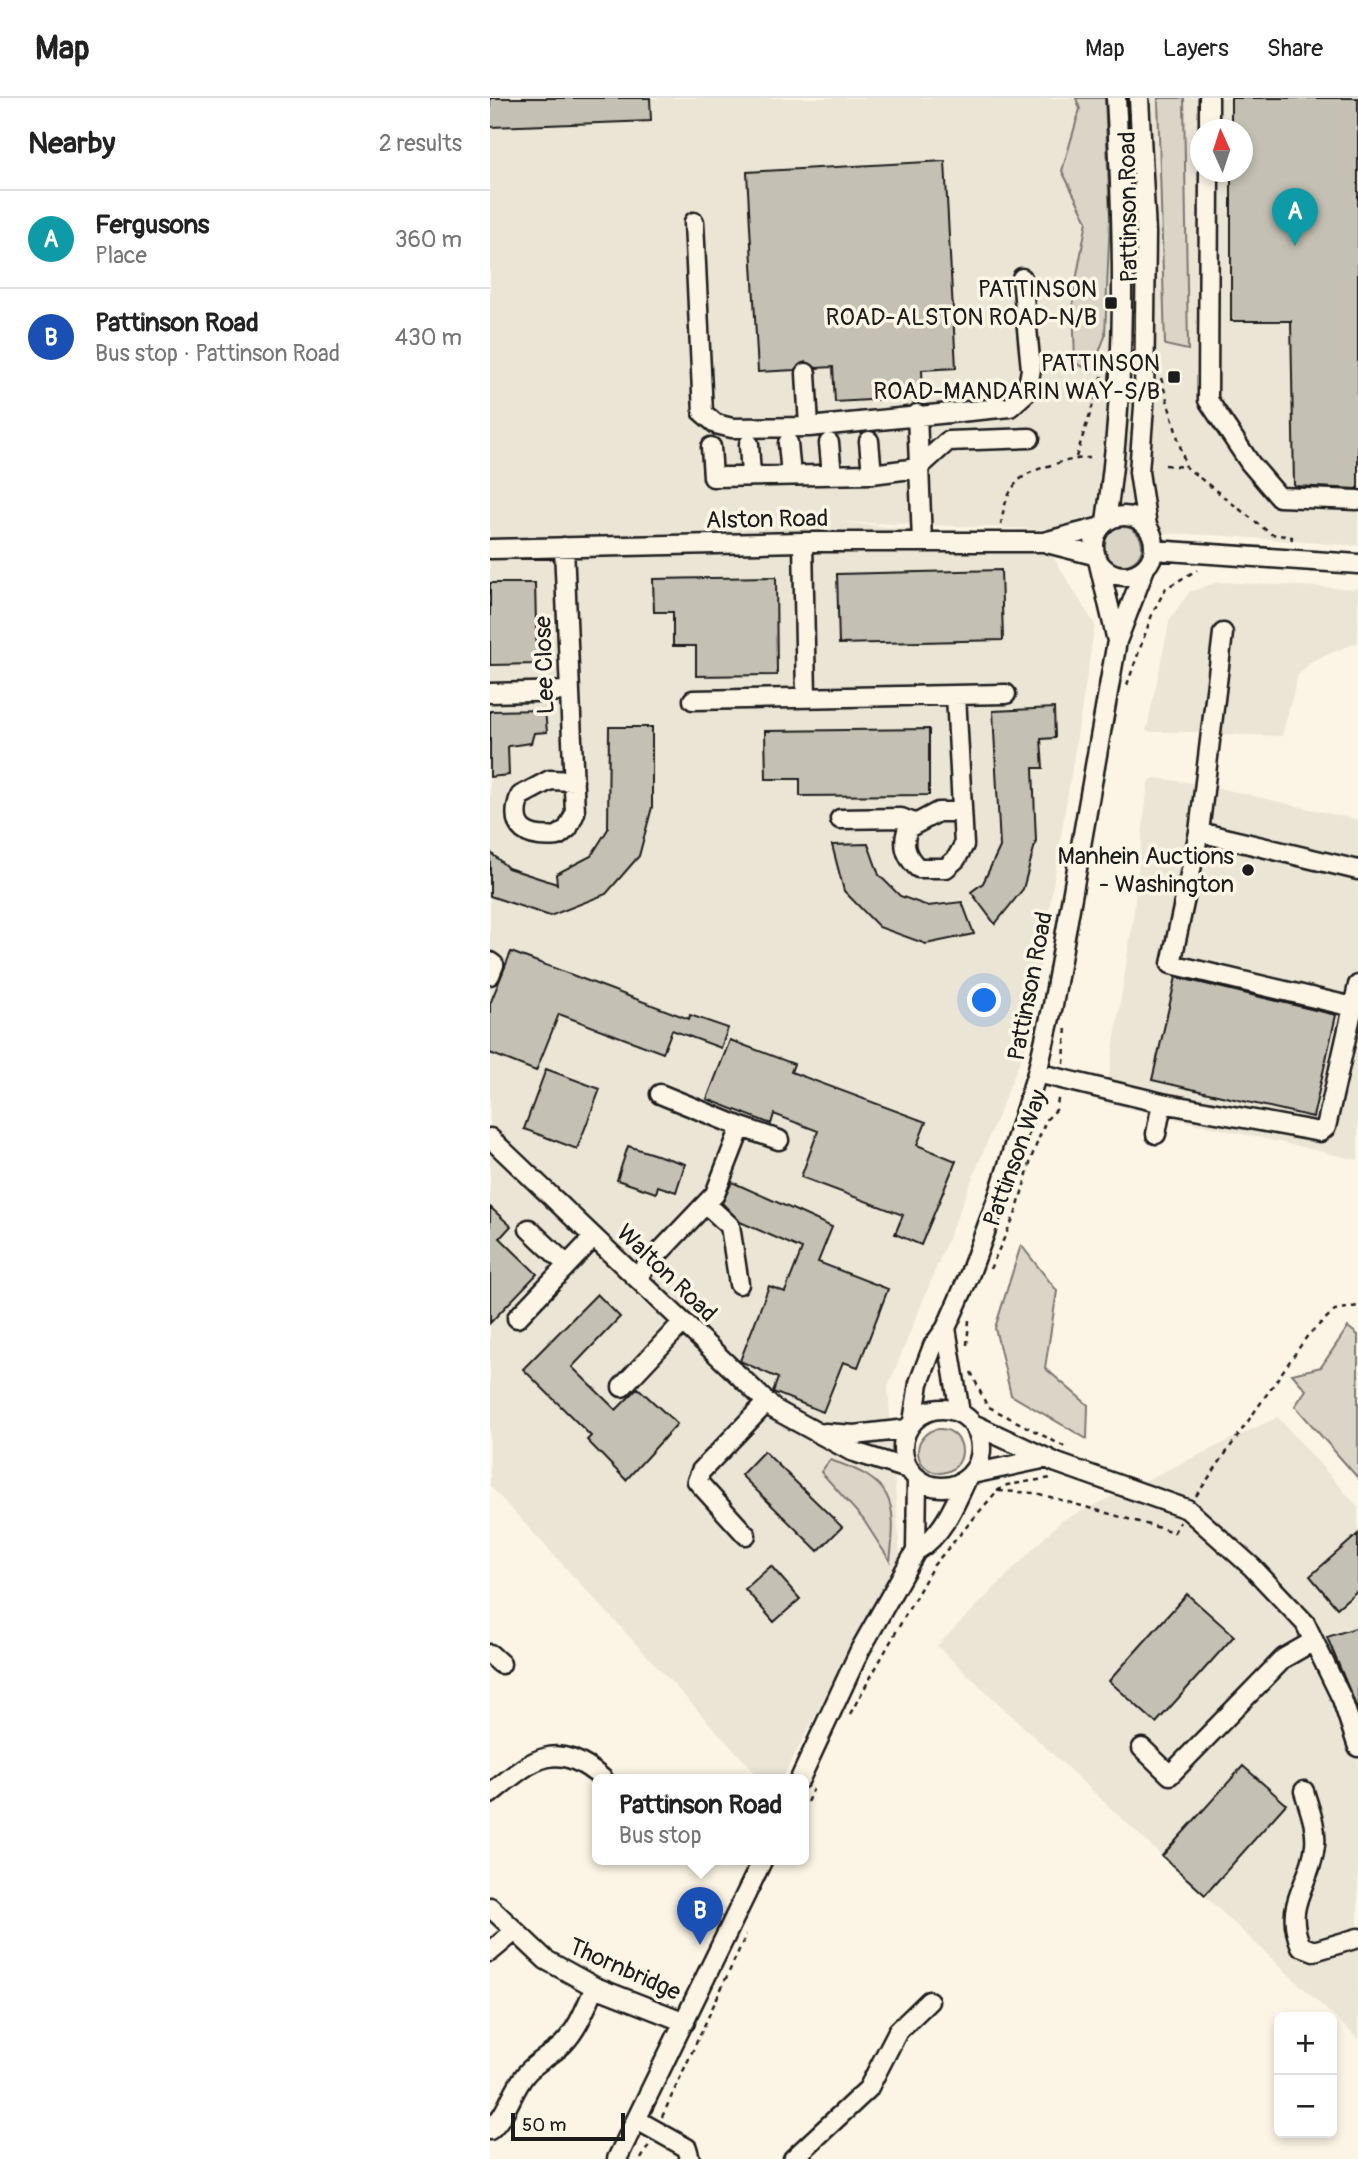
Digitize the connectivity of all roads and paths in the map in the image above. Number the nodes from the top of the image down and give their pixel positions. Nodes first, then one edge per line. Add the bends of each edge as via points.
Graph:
1 (1116, 98) edge
2 (1139, 98) edge
3 (1209, 98) edge
4 (1209, 119) edge
5 (1209, 182) edge
6 (694, 222) dead end
7 (1022, 278) dead end
8 (1159, 368) dead end
9 (806, 373) dead end
10 (917, 414) junction
11 (809, 427) junction
12 (1030, 439) dead end
13 (869, 441) dead end
14 (788, 443) dead end
15 (829, 443) dead end
16 (749, 444) dead end
17 (711, 447) dead end
18 (1090, 458) dead end
19 (1164, 465) dead end
20 (1186, 467) junction
21 (918, 468) junction
22 (872, 474) junction
23 (790, 475) junction
24 (832, 475) junction
25 (751, 476) junction
26 (1358, 500) edge
27 (1102, 525) junction
28 (1147, 526) junction
29 (803, 542) junction
30 (922, 542) junction
31 (1000, 542) junction
32 (1044, 542) junction
33 (564, 547) junction
34 (1290, 547) dead end
35 (490, 549) edge
36 (1154, 550) junction
37 (1097, 560) junction
38 (1207, 564) dead end
39 (1358, 564) edge
40 (1145, 568) junction
41 (1223, 634) dead end
42 (1118, 641) junction
43 (570, 691) junction
44 (490, 693) edge
45 (1006, 694) dead end
46 (956, 695) junction
47 (1124, 695) dead end
48 (806, 698) junction
49 (693, 700) dead end
50 (574, 781) dead end
51 (962, 813) junction
52 (841, 819) dead end
53 (914, 823) junction
54 (1199, 832) junction
55 (1358, 870) edge
56 (490, 962) edge
57 (490, 975) edge
58 (1358, 985) edge
59 (1353, 1007) junction
60 (1066, 1020) dead end
61 (1038, 1073) junction
62 (1062, 1079) junction
63 (660, 1094) dead end
64 (1162, 1103) junction
65 (741, 1127) junction
66 (1156, 1134) dead end
67 (490, 1138) edge
68 (779, 1140) dead end
69 (706, 1204) junction
70 (529, 1229) dead end
71 (594, 1237) junction
72 (567, 1265) junction
73 (987, 1276) dead end
74 (636, 1277) junction
75 (739, 1284) dead end
76 (1358, 1306) edge
77 (970, 1317) dead end
78 (517, 1318) dead end
79 (683, 1322) junction
80 (946, 1328) junction
81 (966, 1355) dead end
82 (970, 1368) dead end
83 (622, 1387) dead end
84 (767, 1402) junction
85 (967, 1419) junction
86 (910, 1425) junction
87 (818, 1432) junction
88 (1052, 1461) junction
89 (912, 1474) junction
90 (970, 1476) junction
91 (997, 1491) junction
92 (1187, 1509) junction
93 (746, 1535) dead end
94 (916, 1551) junction
95 (1312, 1642) junction
96 (847, 1719) dead end
97 (1142, 1748) dead end
98 (1358, 1748) edge
99 (597, 1774) edge
100 (809, 1778) edge
101 (1304, 1791) dead end
102 (490, 1794) edge
103 (760, 1865) edge
104 (490, 1907) edge
105 (515, 1931) junction
106 (746, 1934) dead end
107 (1358, 1938) edge
108 (490, 1952) edge
109 (595, 1987) junction
110 (929, 2001) dead end
111 (685, 2022) junction
112 (666, 2107) dead end
113 (637, 2120) junction
114 (490, 2130) edge
115 (647, 2148) dead end
116 (617, 2159) edge
117 (641, 2159) edge
118 (690, 2159) edge
119 (793, 2159) edge

1 - 27 street, Pattinson Road via 1121,388
2 - 28 street, Pattinson Road via 1146,233 1139,472
3 - 4 street
5 - 26 street via 1208,400 1279,498
6 - 11 street via 702,413 716,424 732,428
7 - 10 street via 1031,369 1027,392 1010,407
8 - 20 path
9 - 11 street
10 - 11 street
10 - 21 street
12 - 21 street via 948,441
13 - 22 street
14 - 23 street
15 - 24 street
16 - 25 street
17 - 25 street via 713,477
18 - 31 path via 1076,457 1023,477 1003,505
19 - 20 path
20 - 34 path via 1272,534 1292,537
21 - 22 street
21 - 30 street
22 - 24 street
23 - 24 street
23 - 25 street
27 - 28 street via 1125,515
27 - 32 street, Alston Road
27 - 37 street via 1093,545
28 - 36 street
29 - 30 street, Alston Road
29 - 33 street, Alston Road
29 - 48 street
30 - 31 street, Alston Road
31 - 32 street, Alston Road
32 - 37 street, Alston Road
33 - 35 street, Alston Road
33 - 43 street, Lee Close
36 - 39 street
36 - 40 street
37 - 40 street via 1107,571 1122,576
37 - 42 street, Pattinson Road
38 - 47 path via 1166,588
40 - 42 street, Pattinson Road
41 - 54 street
42 - 61 street, Pattinson Road
43 - 44 street
43 - 50 street, Lee Close
45 - 46 street
46 - 48 street
46 - 51 street
48 - 49 street
51 - 53 street via 938,812
51 - 53 street via 964,845 946,868 918,868 910,861 904,838
52 - 53 street via 901,818
54 - 55 street
54 - 59 street via 1171,964
56 - 57 street via 494,965
58 - 59 street
59 - 64 street via 1326,1127 1320,1132
60 - 62 path, Pattinson Way
61 - 62 street
61 - 80 street, Pattinson Road via 999,1194
62 - 64 street
62 - 73 path, Pattinson Way via 1056,1110 1046,1120 1017,1210
63 - 65 street
64 - 66 street
65 - 68 street
65 - 69 street via 715,1195
67 - 71 street, Walton Road
69 - 74 street
69 - 75 street via 730,1226
70 - 72 street
71 - 72 street
71 - 74 street, Walton Road
72 - 78 street
74 - 79 street, Walton Road
76 - 92 path via 1335,1310 1308,1335
77 - 81 path
79 - 83 street
79 - 84 street, Walton Road
80 - 85 street
80 - 86 street, Pattinson Road via 933,1346 919,1383
82 - 88 path via 987,1406 1066,1448
84 - 87 street, Walton Road
84 - 93 street via 701,1471 697,1481
85 - 86 street via 935,1409
85 - 88 street
85 - 90 street via 981,1449
86 - 87 street, Walton Road via 855,1435
86 - 89 street via 902,1449
87 - 89 street, Walton Road via 851,1451
88 - 90 street
88 - 91 path via 1050,1478
88 - 92 street
89 - 90 street via 942,1488
89 - 94 street
90 - 94 street via 931,1543
91 - 92 path via 1036,1493 1174,1532
91 - 96 path via 933,1566
92 - 95 street via 1305,1623
94 - 100 street via 860,1650
95 - 97 street via 1283,1658 1170,1774
95 - 98 street via 1342,1699
99 - 102 street via 566,1757 547,1755 530,1761
101 - 107 street via 1316,1835 1292,1919 1301,1945 1314,1951
103 - 111 street
104 - 105 street, Thornbridge
105 - 108 street
105 - 109 street, Thornbridge via 545,1960
106 - 112 path
109 - 111 street, Thornbridge
109 - 114 street via 573,2033 561,2047 535,2063
110 - 119 street via 898,2031 868,2089
111 - 113 street
113 - 116 street
113 - 118 street via 687,2148
115 - 117 path

